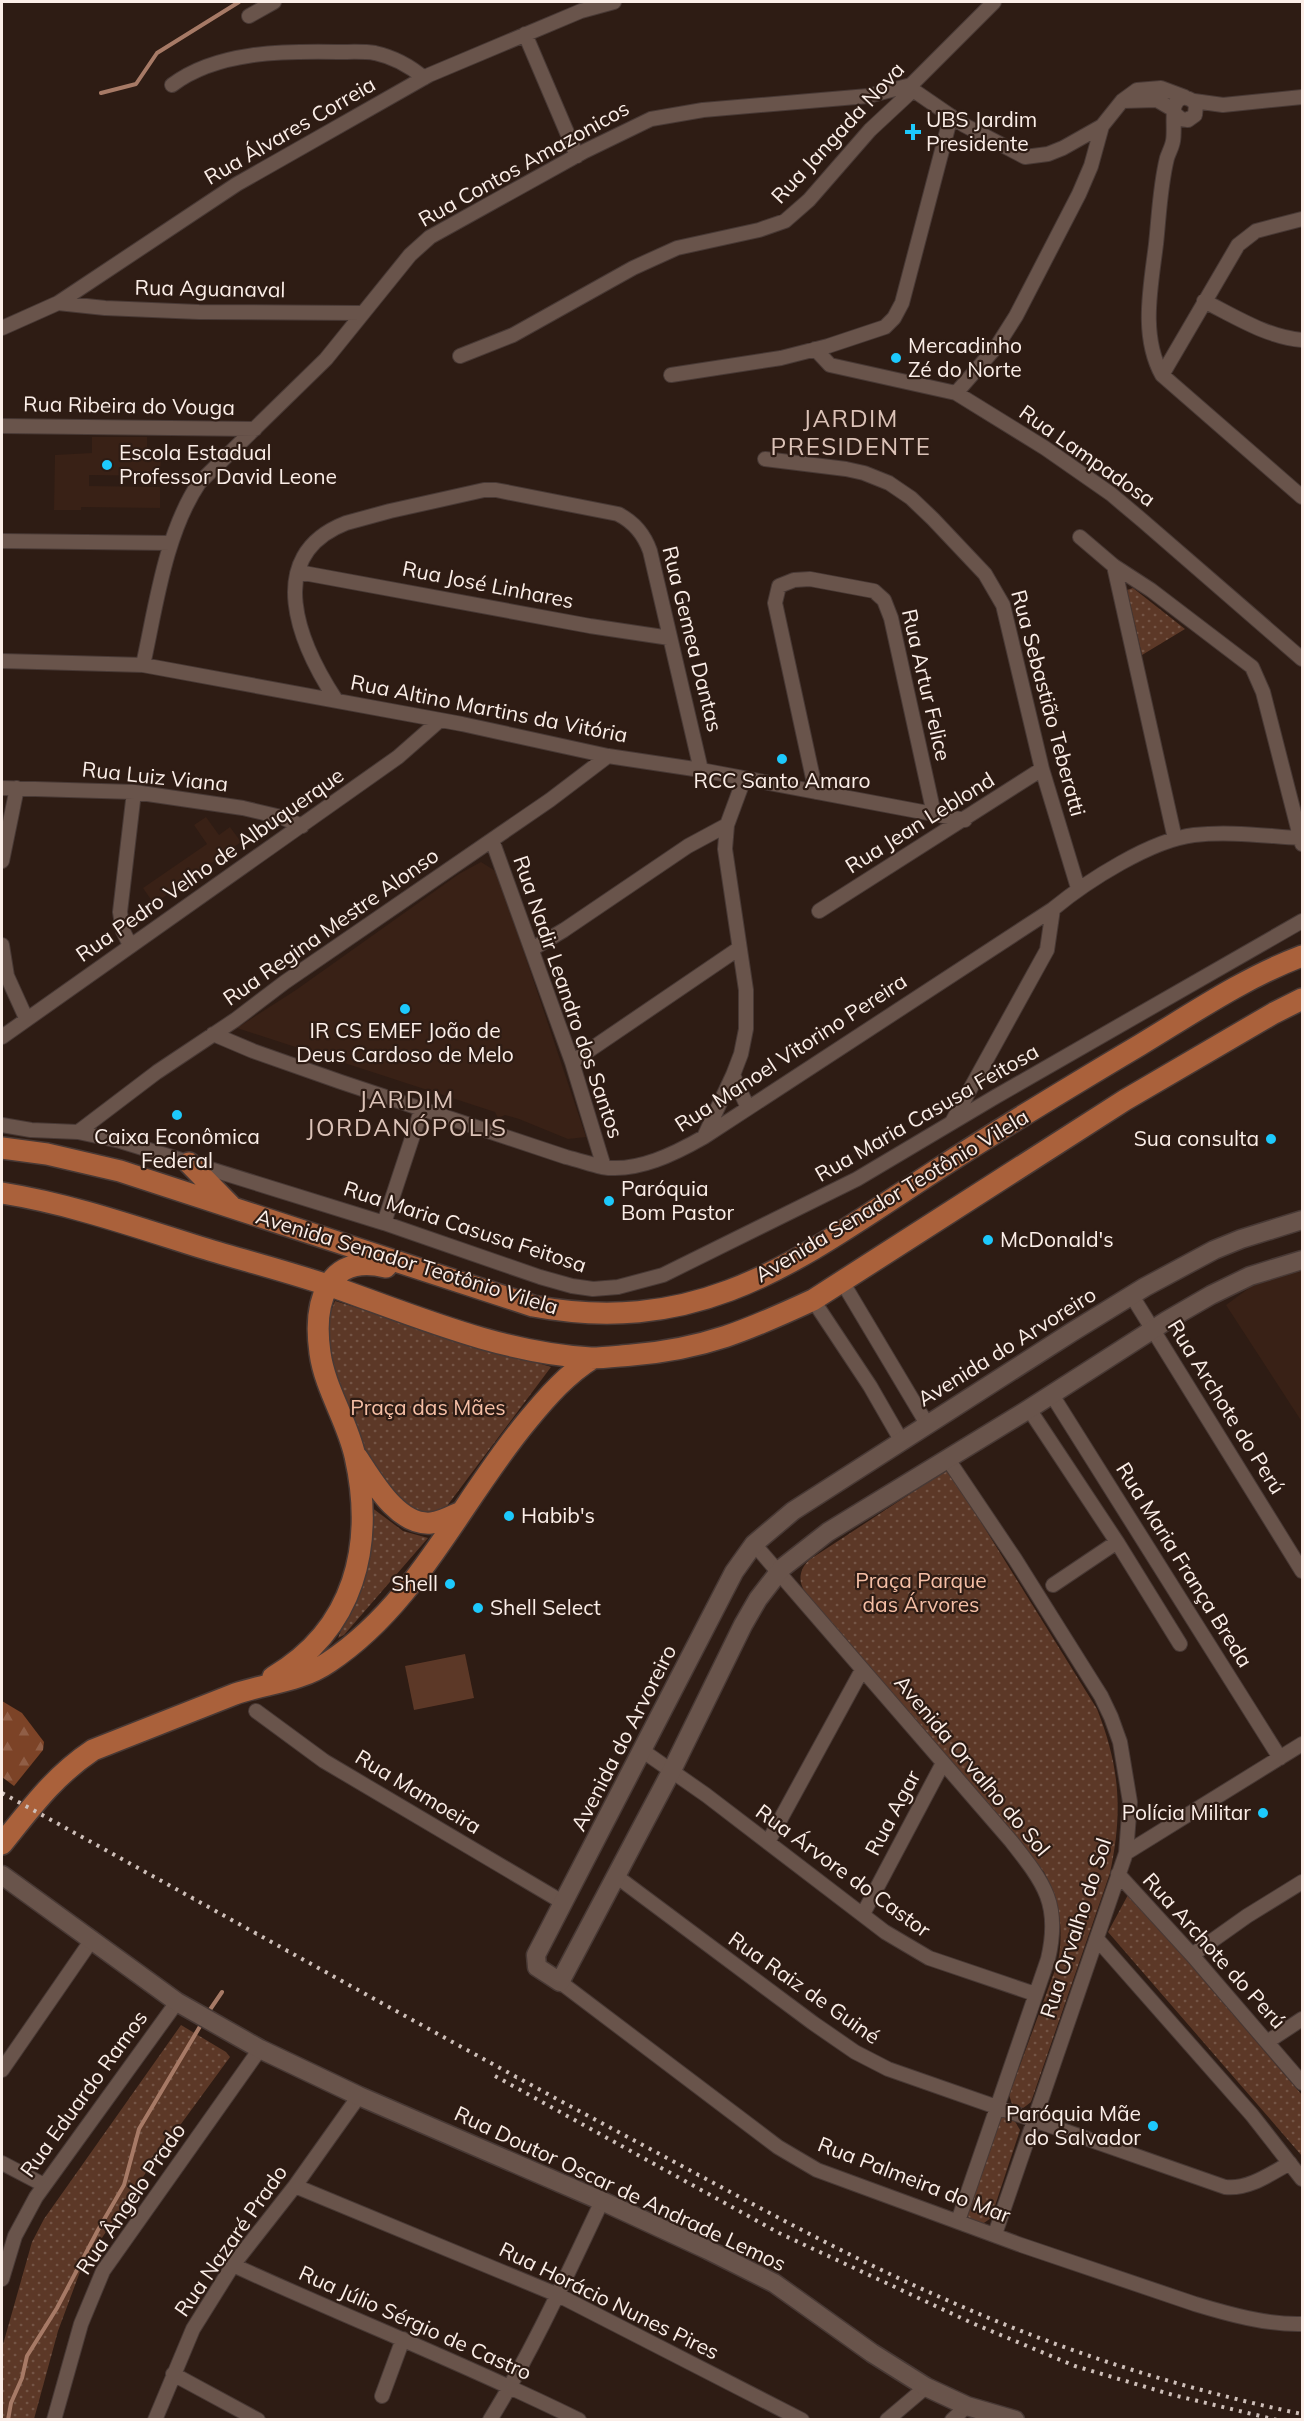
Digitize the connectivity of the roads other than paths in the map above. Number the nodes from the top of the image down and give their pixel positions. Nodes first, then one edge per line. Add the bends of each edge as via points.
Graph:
1 (274, 2) edge
2 (614, 2) edge
3 (994, 2) edge
4 (249, 16) dead end
5 (525, 34) junction
6 (424, 78) junction
7 (172, 85) dead end
8 (912, 87) junction
9 (1302, 97) edge
10 (1122, 101) junction
11 (1191, 108) junction
12 (1175, 112) junction
13 (951, 116) junction
14 (1102, 126) junction
15 (1173, 141) junction
16 (577, 156) junction
17 (1302, 219) edge
18 (1204, 301) junction
19 (58, 303) junction
20 (362, 313) junction
21 (2, 328) edge
22 (1302, 340) edge
23 (815, 349) junction
24 (460, 356) dead end
25 (671, 375) dead end
26 (1162, 375) junction
27 (956, 393) junction
28 (2, 426) edge
29 (255, 429) junction
30 (765, 459) dead end
31 (1297, 486) edge
32 (1302, 497) edge
33 (1080, 537) dead end
34 (2, 541) edge
35 (171, 543) junction
36 (1114, 566) junction
37 (298, 572) junction
38 (670, 638) junction
39 (1302, 659) edge
40 (2, 661) edge
41 (143, 665) junction
42 (336, 700) junction
43 (439, 721) junction
44 (608, 756) junction
45 (1042, 769) junction
46 (701, 770) junction
47 (744, 779) junction
48 (2, 788) edge
49 (17, 788) junction
50 (134, 792) junction
51 (816, 792) junction
52 (934, 814) junction
53 (965, 820) junction
54 (728, 825) junction
55 (302, 826) junction
56 (1175, 838) junction
57 (492, 840) junction
58 (1301, 841) edge
59 (2, 861) edge
60 (1078, 888) junction
61 (1053, 909) junction
62 (819, 911) dead end
63 (1302, 921) edge
64 (2, 945) edge
65 (130, 945) junction
66 (532, 949) junction
67 (738, 949) junction
68 (1302, 956) edge
69 (1302, 999) edge
70 (26, 1018) junction
71 (213, 1034) junction
72 (2, 1037) edge
73 (572, 1062) junction
74 (734, 1075) junction
75 (422, 1108) junction
76 (748, 1108) junction
77 (952, 1122) junction
78 (2, 1125) edge
79 (78, 1132) junction
80 (704, 1137) junction
81 (2, 1148) edge
82 (189, 1163) junction
83 (604, 1167) junction
84 (2, 1193) edge
85 (233, 1207) junction
86 (1302, 1220) edge
87 (384, 1223) junction
88 (1302, 1260) edge
89 (460, 1282) junction
90 (843, 1283) junction
91 (328, 1285) junction
92 (1132, 1296) junction
93 (813, 1300) junction
94 (1154, 1329) junction
95 (593, 1358) junction
96 (1052, 1395) junction
97 (1029, 1409) junction
98 (927, 1424) junction
99 (901, 1440) junction
100 (355, 1454) junction
101 (947, 1458) junction
102 (461, 1512) junction
103 (1117, 1542) junction
104 (754, 1544) junction
105 (1302, 1571) edge
106 (777, 1573) junction
107 (1053, 1586) dead end
108 (1180, 1644) dead end
109 (862, 1670) junction
110 (255, 1688) junction
111 (256, 1711) dead end
112 (1302, 1744) edge
113 (643, 1751) junction
114 (1280, 1758) junction
115 (943, 1763) junction
116 (672, 1770) junction
117 (768, 1842) junction
118 (2, 1844) edge
119 (1126, 1853) junction
120 (1118, 1874) junction
121 (2, 1875) edge
122 (616, 1876) junction
123 (1302, 1882) edge
124 (564, 1903) junction
125 (863, 1914) junction
126 (1097, 1939) junction
127 (92, 1941) junction
128 (536, 1955) joint
129 (1192, 1955) junction
130 (560, 1982) junction
131 (1035, 1994) junction
132 (177, 2002) junction
133 (1302, 2019) edge
134 (1267, 2042) junction
135 (260, 2049) junction
136 (2, 2070) edge
137 (1302, 2083) edge
138 (359, 2096) junction
139 (996, 2107) junction
140 (1034, 2120) junction
141 (2, 2163) edge
142 (1290, 2163) junction
143 (1302, 2180) edge
144 (44, 2185) junction
145 (295, 2186) junction
146 (602, 2201) junction
147 (958, 2221) junction
148 (996, 2235) junction
149 (233, 2265) junction
150 (2, 2278) edge
151 (558, 2295) junction
152 (1302, 2324) edge
153 (404, 2339) junction
154 (173, 2374) junction
155 (510, 2386) junction
156 (926, 2386) junction
157 (382, 2396) dead end
158 (967, 2406) junction
159 (54, 2420) edge
160 (155, 2420) edge
161 (258, 2420) edge
162 (490, 2420) edge
163 (579, 2420) edge
164 (802, 2420) edge
165 (887, 2420) edge
166 (952, 2420) edge
167 (1015, 2420) edge

1 - 4 street
2 - 5 street, Rua Álvares Correia via 580,11
3 - 8 street, Rua Jangada Nova
5 - 6 street, Rua Álvares Correia
5 - 16 street
6 - 7 street via 405,64 377,53 309,52 259,55 219,63 192,72
6 - 19 street, Rua Álvares Correia via 237,184
8 - 13 street
8 - 16 street, Rua Contos Amazonicos via 868,96 673,114 651,119
8 - 24 street, Rua Jangada Nova via 785,221 677,248 513,335
9 - 11 street
10 - 11 street via 1137,90 1152,88 1169,90
10 - 12 street via 1157,100
10 - 14 street
11 - 12 street via 1181,119
11 - 15 street
12 - 15 street
13 - 14 street via 1025,157 1063,148
13 - 23 street via 898,312 885,327
14 - 27 street via 1079,194 1016,316 997,346
15 - 26 street via 1167,158 1150,292 1151,344
16 - 20 street, Rua Contos Amazonicos via 430,237
17 - 18 street via 1246,237 1230,255
18 - 22 street via 1256,328
18 - 26 street
19 - 20 street, Rua Aguanaval via 199,312
19 - 21 street, Rua Álvares Correia
20 - 29 street, Rua Contos Amazonicos via 326,359
23 - 25 street
23 - 27 street, Rua Lampadosa via 836,367
26 - 31 street
27 - 39 street, Rua Lampadosa via 1111,494
28 - 29 street, Rua Ribeira do Vouga
29 - 35 street, Rua Contos Amazonicos via 199,483
30 - 45 street, Rua Sebastião Teberatti via 846,469 889,483 933,519 985,574 1003,605
31 - 32 street
33 - 36 street
34 - 35 street
35 - 41 street, Rua Contos Amazonicos
36 - 56 street
36 - 58 street via 1252,667 1263,692
37 - 38 street, Rua José Linhares
37 - 38 street, Rua Gemea Dantas via 310,545 334,527 412,505 496,490 610,512 632,522 650,551
37 - 42 street, Rua Gemea Dantas via 295,612 301,633
38 - 46 street, Rua Gemea Dantas
40 - 41 street, Rua Altino Martins da Vitória
41 - 42 street, Rua Altino Martins da Vitória
42 - 43 street, Rua Altino Martins da Vitória
43 - 44 street, Rua Altino Martins da Vitória
43 - 55 street, Rua Pedro Velho de Albuquerque via 398,757
44 - 46 street, Rua Altino Martins da Vitória
44 - 57 street, Rua Regina Mestre Alonso
45 - 53 street, Rua Jean Leblond
45 - 60 street, Rua Sebastião Teberatti
46 - 47 street, Rua Altino Martins da Vitória
47 - 51 street, Rua Altino Martins da Vitória
47 - 54 street
48 - 49 street, Rua Luiz Viana
49 - 50 street, Rua Luiz Viana
49 - 59 street
50 - 55 street, Rua Luiz Viana via 243,808
50 - 65 street via 120,912
51 - 52 street, Rua Altino Martins da Vitória
51 - 52 street, Rua Artur Felice via 775,603 779,586 794,580 810,579 874,591 884,600
52 - 53 street, Rua Altino Martins da Vitória
53 - 62 street, Rua Jean Leblond
54 - 66 street via 687,846
54 - 67 street via 725,849
55 - 65 street, Rua Pedro Velho de Albuquerque
56 - 58 street, Rua Manoel Vitorino Pereira via 1247,834
56 - 60 street, Rua Manoel Vitorino Pereira
57 - 66 street, Rua Nadir Leandro dos Santos
57 - 71 street, Rua Regina Mestre Alonso
60 - 61 street, Rua Manoel Vitorino Pereira
61 - 76 street, Rua Manoel Vitorino Pereira
61 - 77 street via 1044,958
63 - 77 street, Rua Maria Casusa Feitosa
64 - 70 street via 7,976
65 - 70 street, Rua Pedro Velho de Albuquerque
66 - 73 street, Rua Nadir Leandro dos Santos
67 - 73 street
67 - 74 street via 747,1010
68 - 89 main road, Avenida Senador Teotônio Vilela via 1245,981 957,1156 804,1256 743,1286 656,1311 611,1314 533,1306
69 - 90 main road, Avenida Senador Teotônio Vilela via 1125,1100
70 - 72 street, Rua Pedro Velho de Albuquerque
71 - 75 street, Rua Manoel Vitorino Pereira
71 - 79 street, Rua Regina Mestre Alonso
73 - 83 street, Rua Nadir Leandro dos Santos
74 - 76 street
74 - 80 street
75 - 83 street, Rua Manoel Vitorino Pereira
75 - 87 street
76 - 80 street, Rua Manoel Vitorino Pereira
77 - 87 street, Rua Maria Casusa Feitosa via 857,1179 722,1246 663,1275 618,1287 572,1286
78 - 79 street, Rua Maria Casusa Feitosa
79 - 82 street, Rua Maria Casusa Feitosa
80 - 83 street, Rua Manoel Vitorino Pereira via 653,1160
81 - 85 main road, Avenida Senador Teotônio Vilela via 97,1165
82 - 85 main road
82 - 87 street, Rua Maria Casusa Feitosa
84 - 91 main road, Avenida Senador Teotônio Vilela via 74,1207
85 - 89 main road, Avenida Senador Teotônio Vilela
86 - 92 street, Avenida do Arvoreiro via 1215,1250
88 - 94 street via 1240,1281
89 - 91 main road via 431,1281 361,1262 344,1268
90 - 93 main road, Avenida Senador Teotônio Vilela
90 - 98 street
91 - 95 main road, Avenida Senador Teotônio Vilela via 511,1346
91 - 100 main road via 318,1330 320,1355
92 - 94 street, Rua Archote do Perú
92 - 98 street, Avenida do Arvoreiro
93 - 95 main road, Avenida Senador Teotônio Vilela via 714,1342
93 - 99 street
94 - 96 street
94 - 105 street, Rua Archote do Perú
95 - 102 main road via 552,1392 505,1448
96 - 97 street
96 - 114 street, Rua Maria França Breda
97 - 101 street
97 - 103 street
98 - 99 street, Avenida do Arvoreiro
99 - 104 street, Avenida do Arvoreiro via 793,1511
100 - 102 main road via 392,1504 410,1519 438,1522
100 - 110 main road via 362,1528 344,1606 303,1657
101 - 106 street via 828,1532
101 - 119 street, Rua Orvalho do Sol via 1015,1559 1111,1717 1120,1743 1130,1802
102 - 110 main road via 403,1595 350,1646 329,1663 309,1672 283,1683
103 - 107 street
103 - 108 street
104 - 106 street
104 - 113 street, Avenida do Arvoreiro via 734,1572
106 - 109 street, Avenida Orvalho do Sol
106 - 116 street via 744,1625
109 - 115 street, Avenida Orvalho do Sol
109 - 117 street
110 - 118 main road via 93,1750 50,1784
111 - 124 street, Rua Mamoeira via 324,1761
112 - 114 street
113 - 116 street, Rua Árvore do Castor
113 - 124 street, Avenida do Arvoreiro
114 - 119 street
115 - 125 street, Rua Agar
115 - 131 street, Avenida Orvalho do Sol via 1029,1864 1051,1903 1052,1940
116 - 117 street, Rua Árvore do Castor
116 - 122 street
117 - 125 street, Rua Árvore do Castor
119 - 120 street, Rua Orvalho do Sol
120 - 126 street, Rua Orvalho do Sol
120 - 129 street, Rua Archote do Perú
121 - 127 street, Rua Doutor Oscar de Andrade Lemos
122 - 130 street
122 - 139 street, Rua Raiz de Guiné via 855,2052 888,2069
123 - 129 street
124 - 128 street, Avenida do Arvoreiro
125 - 131 street, Rua Árvore do Castor via 929,1958
126 - 140 street, Rua Orvalho do Sol
126 - 142 street
127 - 132 street, Rua Doutor Oscar de Andrade Lemos
127 - 136 street
128 - 130 street, Rua Palmeira do Mar via 537,1967
129 - 134 street, Rua Archote do Perú
130 - 147 street, Rua Palmeira do Mar via 799,2160
131 - 139 street, Avenida Orvalho do Sol
132 - 135 street, Rua Doutor Oscar de Andrade Lemos
132 - 144 street, Rua Eduardo Ramos
133 - 134 street
134 - 137 street, Rua Archote do Perú
135 - 138 street, Rua Doutor Oscar de Andrade Lemos
135 - 159 street, Rua Ângelo Prado via 103,2271 81,2324
138 - 145 street, Rua Nazaré Prado
138 - 146 street, Rua Doutor Oscar de Andrade Lemos
139 - 140 street, Rua Raiz de Guiné
139 - 147 street, Avenida Orvalho do Sol
140 - 142 street, Rua Raiz de Guiné via 1225,2187 1250,2184
140 - 148 street, Rua Orvalho do Sol
141 - 144 street
142 - 143 street
144 - 150 street, Rua Eduardo Ramos via 15,2236
145 - 149 street, Rua Nazaré Prado
145 - 151 street, Rua Horácio Nunes Pires
146 - 151 street
146 - 156 street, Rua Doutor Oscar de Andrade Lemos via 774,2283
147 - 148 street, Rua Palmeira do Mar
148 - 152 street, Rua Palmeira do Mar via 1217,2311
149 - 153 street, Rua Júlio Sérgio de Castro
149 - 154 street, Rua Nazaré Prado via 193,2329
151 - 155 street
151 - 164 street, Rua Horácio Nunes Pires
153 - 155 street, Rua Júlio Sérgio de Castro
153 - 157 street
154 - 160 street, Rua Nazaré Prado
154 - 161 street
155 - 162 street
155 - 163 street, Rua Júlio Sérgio de Castro
156 - 158 street, Rua Doutor Oscar de Andrade Lemos
156 - 165 street
158 - 166 street
158 - 167 street, Rua Doutor Oscar de Andrade Lemos

